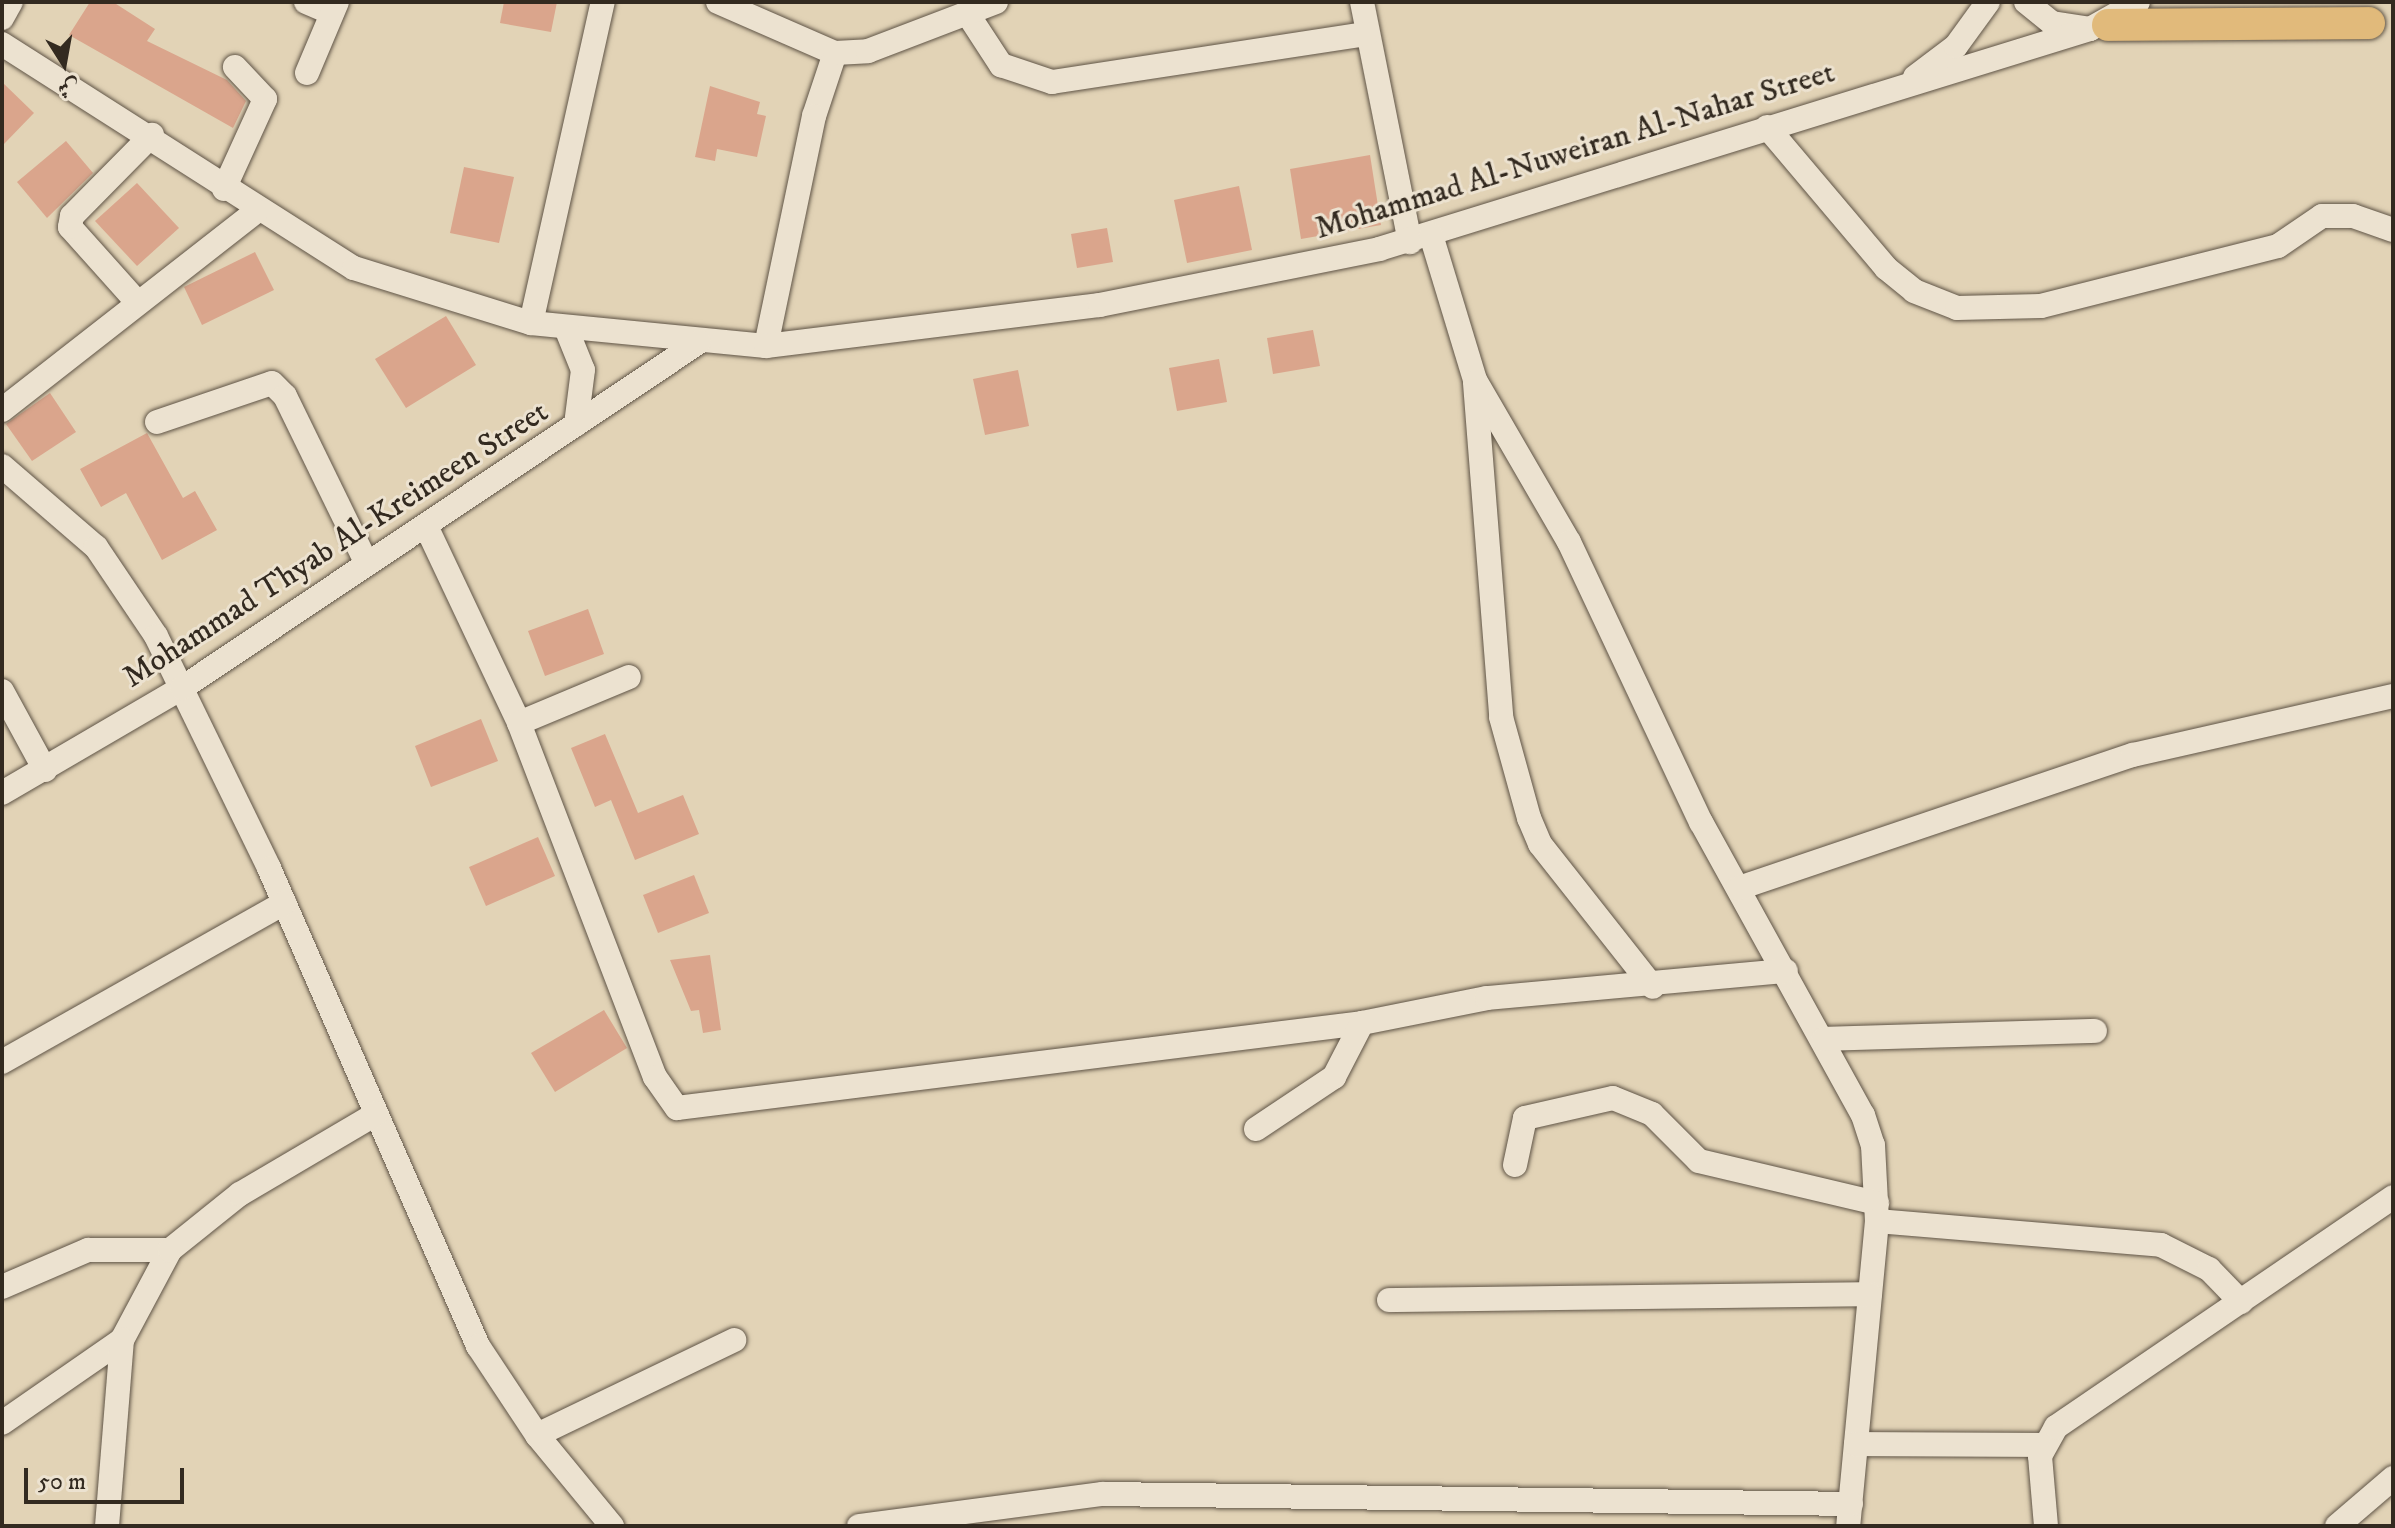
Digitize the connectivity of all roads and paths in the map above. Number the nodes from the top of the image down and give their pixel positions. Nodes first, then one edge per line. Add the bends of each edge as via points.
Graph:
1 (11, 2) edge
2 (306, 2) edge
3 (603, 2) edge
4 (718, 2) edge
5 (996, 2) edge
6 (1362, 2) edge
7 (1988, 2) edge
8 (2026, 2) edge
9 (2138, 2) edge
10 (2306, 2) edge
11 (335, 8) edge
12 (969, 16) junction
13 (2, 18) edge
14 (2381, 26) edge
15 (2099, 27) junction
16 (1367, 34) junction
17 (2, 44) edge
18 (835, 53) junction
19 (235, 67) dead end
20 (307, 73) dead end
21 (1903, 86) junction
22 (1767, 127) junction
23 (152, 135) junction
24 (224, 189) junction
25 (257, 211) junction
26 (2393, 230) edge
27 (1420, 238) junction
28 (138, 303) junction
29 (531, 323) junction
30 (566, 328) junction
31 (699, 342) junction
32 (766, 346) junction
33 (1475, 380) junction
34 (2, 410) edge
35 (157, 422) dead end
36 (576, 425) junction
37 (2, 466) edge
38 (426, 526) junction
39 (367, 564) junction
40 (629, 677) dead end
41 (182, 688) junction
42 (2, 691) edge
43 (2393, 696) edge
44 (519, 723) junction
45 (45, 770) junction
46 (2, 793) edge
47 (1739, 888) junction
48 (284, 903) junction
49 (1786, 971) junction
50 (1653, 987) junction
51 (1362, 1023) junction
52 (2095, 1031) dead end
53 (1824, 1039) junction
54 (2, 1062) edge
55 (376, 1114) junction
56 (1256, 1129) dead end
57 (1515, 1165) dead end
58 (2393, 1197) edge
59 (1877, 1212) junction
60 (170, 1250) junction
61 (2, 1287) edge
62 (1870, 1294) junction
63 (1389, 1300) dead end
64 (2241, 1302) junction
65 (122, 1340) junction
66 (734, 1340) dead end
67 (2, 1423) edge
68 (537, 1435) junction
69 (1856, 1444) junction
70 (2042, 1445) junction
71 (2393, 1478) edge
72 (1849, 1515) edge
73 (107, 1526) edge
74 (612, 1526) edge
75 (859, 1526) edge
76 (2046, 1526) edge
77 (2337, 1526) edge

1 - 13 street
2 - 11 street
3 - 29 street
4 - 18 street
5 - 12 street
6 - 16 street
7 - 21 street, Mohammad Al-Nuweiran Al-Nahar Street via 1956,46
8 - 15 street via 2052,23
9 - 15 street
10 - 14 main road
11 - 20 street
12 - 16 street via 1001,65 1052,82
12 - 18 street via 868,51
14 - 15 main road
15 - 21 street, Mohammad Al-Nuweiran Al-Nahar Street
16 - 27 street
17 - 23 street, Mohammad Al-Nuweiran Al-Nahar Street
18 - 32 street via 814,116
19 - 24 street via 265,99
21 - 22 street, Mohammad Al-Nuweiran Al-Nahar Street
22 - 26 street via 1886,268 1914,291 1957,308 1993,312 2056,303 2278,246 2322,216
22 - 27 street, Mohammad Al-Nuweiran Al-Nahar Street
23 - 24 street, Mohammad Al-Nuweiran Al-Nahar Street
23 - 28 street via 70,227
24 - 25 street, Mohammad Al-Nuweiran Al-Nahar Street
25 - 28 street
25 - 29 street, Mohammad Al-Nuweiran Al-Nahar Street via 354,268
27 - 32 street, Mohammad Al-Nuweiran Al-Nahar Street via 1100,305
27 - 33 street
28 - 34 street
29 - 30 street, Mohammad Al-Nuweiran Al-Nahar Street
30 - 31 street, Mohammad Al-Nuweiran Al-Nahar Street
30 - 36 street via 585,385
31 - 32 street, Mohammad Al-Nuweiran Al-Nahar Street
31 - 36 street, Mohammad Thyab Al-Kreimeen Street
33 - 47 street via 1601,602 1677,773
33 - 50 street via 1501,717 1529,818 1540,844
35 - 39 street via 272,383 285,396
36 - 38 street, Mohammad Thyab Al-Kreimeen Street
37 - 41 street via 96,547
38 - 39 street, Mohammad Thyab Al-Kreimeen Street
38 - 44 street
39 - 41 street, Mohammad Thyab Al-Kreimeen Street
40 - 44 street
41 - 45 street, Mohammad Thyab Al-Kreimeen Street
41 - 48 street
42 - 45 street
43 - 47 street via 2133,755
44 - 51 street via 655,1077 677,1108
45 - 46 street, Mohammad Thyab Al-Kreimeen Street
47 - 49 street
48 - 54 street
48 - 55 street
49 - 50 street
49 - 53 street
50 - 51 street via 1487,998
51 - 56 street via 1334,1077
52 - 53 street
53 - 59 street via 1863,1115
55 - 60 street via 240,1194
55 - 68 street via 478,1346
57 - 59 street via 1525,1118 1613,1098 1652,1114 1699,1161
58 - 64 street
59 - 62 street
59 - 64 street via 2161,1245 2209,1269
60 - 61 street via 88,1250
60 - 65 street
62 - 63 street
62 - 69 street
64 - 70 street via 2056,1427
65 - 67 street
65 - 73 street
66 - 68 street
68 - 74 street
69 - 70 street
69 - 72 street
70 - 76 street
71 - 77 street
72 - 75 street via 1102,1494

